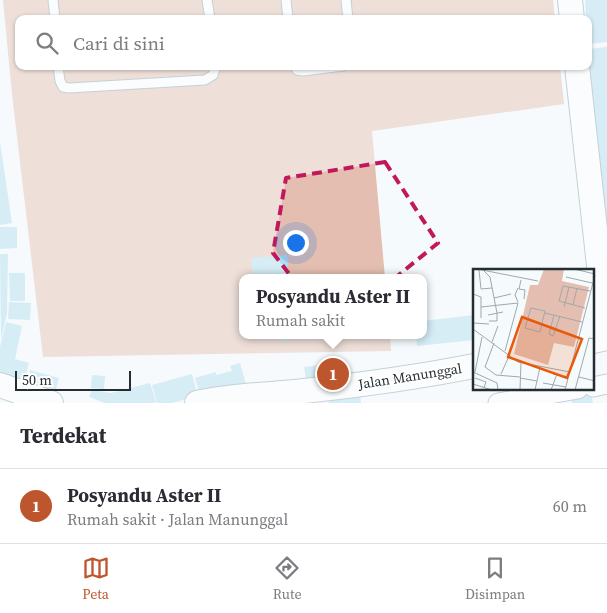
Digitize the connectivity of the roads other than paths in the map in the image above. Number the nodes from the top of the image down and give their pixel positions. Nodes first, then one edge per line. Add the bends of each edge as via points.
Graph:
1 (53, 0) edge
2 (207, 0) edge
3 (286, 0) edge
4 (346, 0) edge
5 (570, 0) edge
6 (55, 15) edge
7 (209, 15) edge
8 (288, 15) edge
9 (348, 15) edge
10 (572, 15) edge
11 (59, 70) edge
12 (215, 70) edge
13 (297, 70) edge
14 (311, 70) edge
15 (577, 70) edge
16 (607, 340) edge
17 (594, 341) edge
18 (473, 366) edge
19 (607, 384) edge
20 (594, 387) edge
21 (573, 390) edge
22 (7, 392) edge
23 (324, 396) edge
24 (51, 403) edge
25 (197, 403) edge
26 (502, 403) edge

1 - 6 lane
2 - 7 lane
3 - 8 lane
4 - 9 lane
5 - 10 street
11 - 12 lane via 63,87 69,88 205,80
13 - 14 lane
15 - 16 street
16 - 17 street
18 - 23 street, Jalan Manunggal
19 - 20 street
21 - 26 street
22 - 24 street
23 - 25 street, Jalan Manunggal via 221,398

